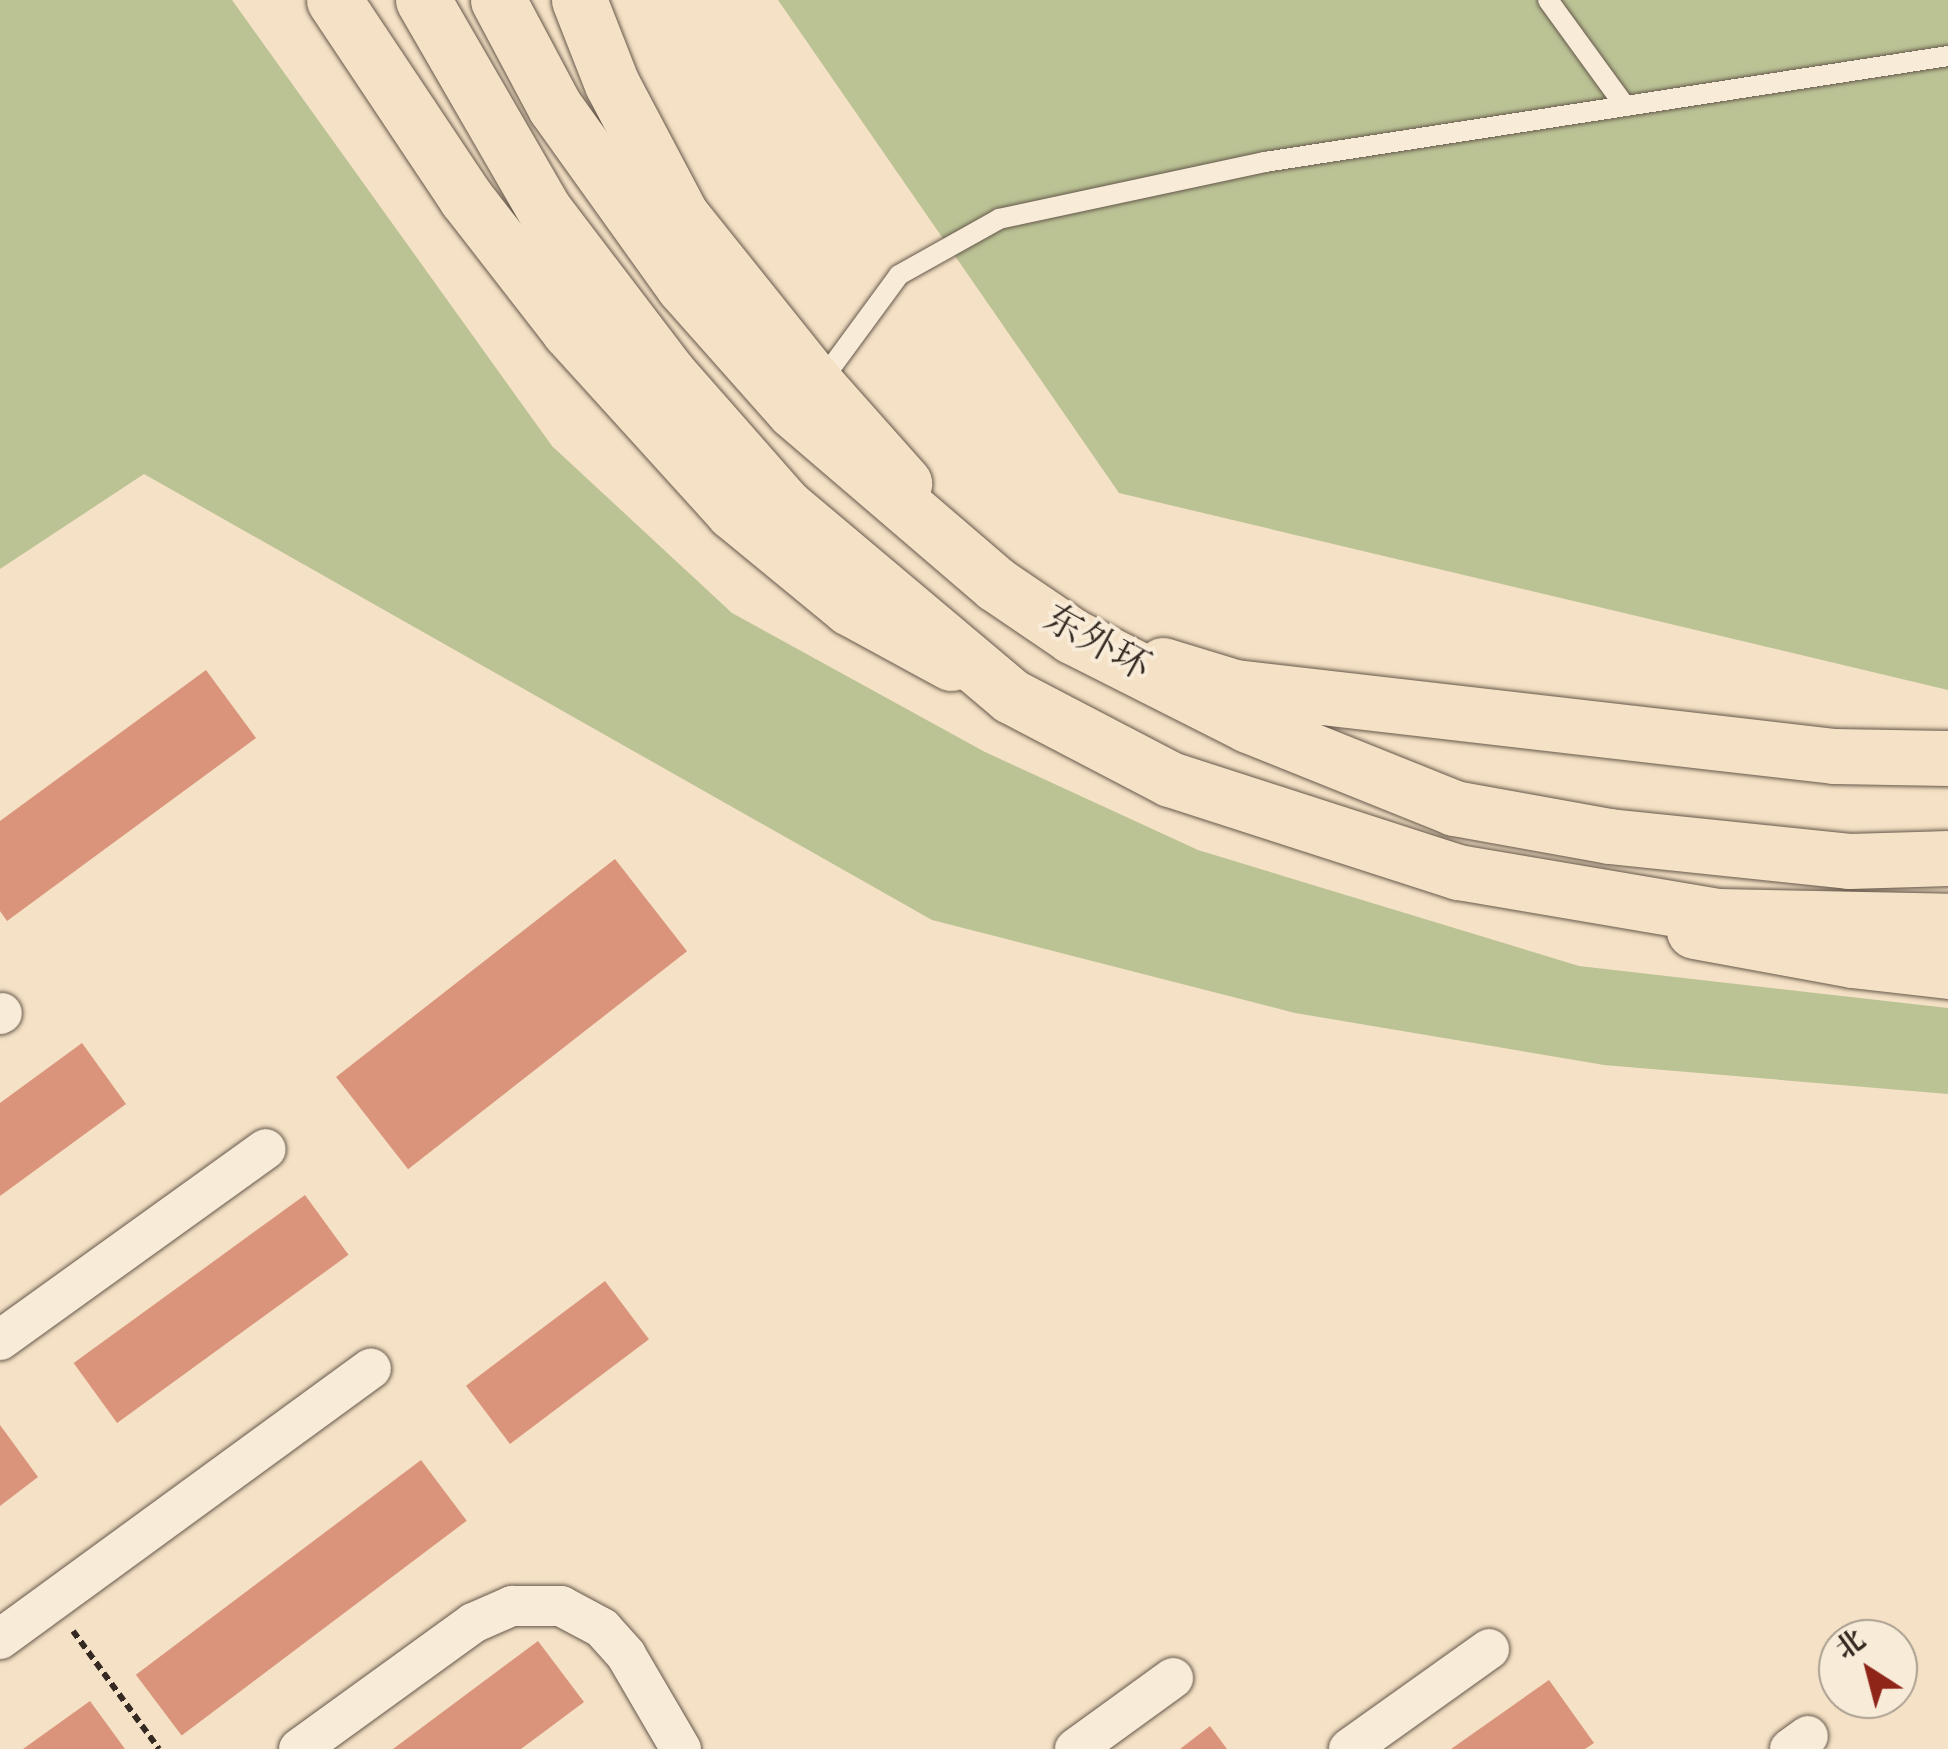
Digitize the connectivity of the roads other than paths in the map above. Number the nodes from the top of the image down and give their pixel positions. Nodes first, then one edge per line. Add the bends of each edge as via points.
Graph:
1 (334, 0) edge
2 (422, 0) edge
3 (498, 0) edge
4 (579, 0) edge
5 (1548, 0) edge
6 (1948, 56) edge
7 (1625, 106) junction
8 (818, 386) junction
9 (996, 586) junction
10 (1072, 636) junction
11 (1011, 696) junction
12 (1948, 758) edge
13 (1948, 858) edge
14 (1458, 872) junction
15 (1948, 921) edge
16 (1948, 971) edge
17 (266, 1148) dead end
18 (0, 1340) edge
19 (371, 1368) dead end
20 (0, 1639) edge
21 (1489, 1648) dead end
22 (1173, 1678) dead end
23 (299, 1749) edge
24 (681, 1749) edge
25 (1075, 1749) edge
26 (1349, 1749) edge

1 - 11 main road via 466,198 569,331 733,512 850,608
2 - 11 main road via 546,211 669,374 784,505
3 - 9 main road, 东外环 via 555,106 682,286 794,412
4 - 8 main road via 612,84 681,215
5 - 7 lane
6 - 7 lane
7 - 8 lane via 1265,162 1000,220 899,275
8 - 9 main road
9 - 10 main road, 东外环
10 - 12 main road via 1234,687 1834,756
10 - 13 main road, 东外环 via 1248,725 1454,808 1609,836 1849,861
11 - 14 main road via 1170,780
14 - 15 main road via 1718,916
14 - 16 main road via 1666,926
17 - 18 street
19 - 20 street
21 - 26 street
22 - 25 street
23 - 24 street via 472,1623 512,1606 561,1606 602,1628 626,1655

